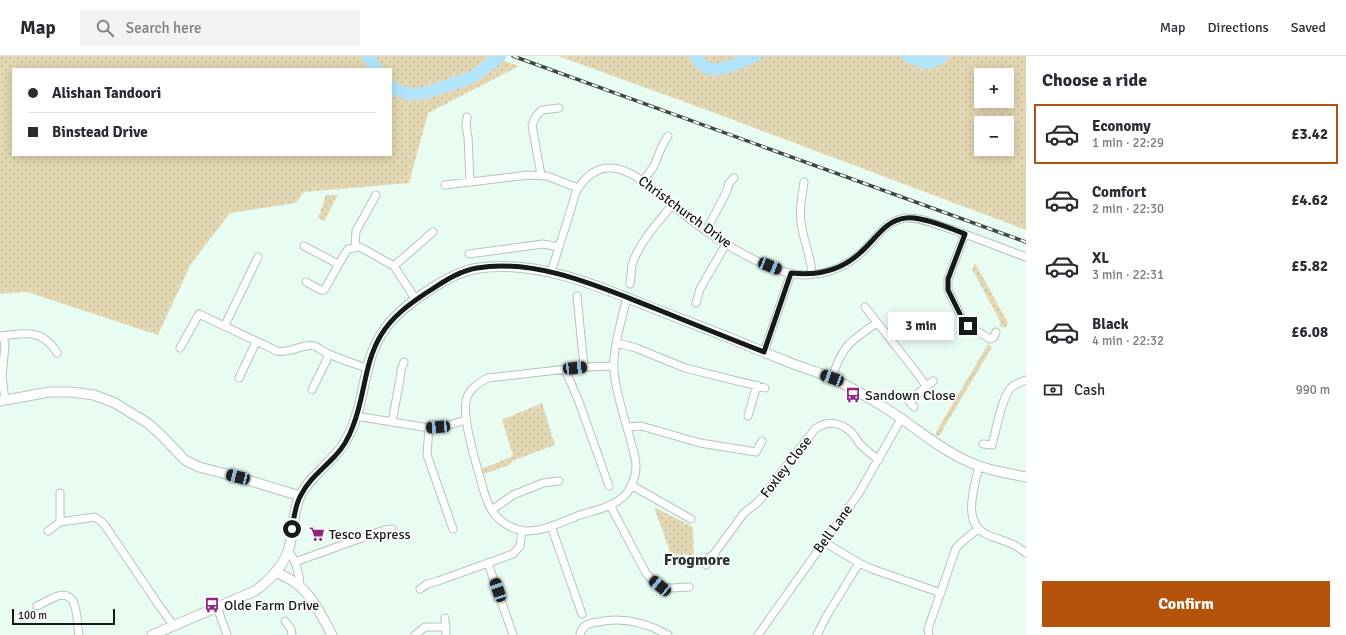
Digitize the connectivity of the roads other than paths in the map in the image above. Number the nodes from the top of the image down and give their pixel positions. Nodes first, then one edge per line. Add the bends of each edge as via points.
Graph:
1 (559, 108) dead end
2 (467, 118) dead end
3 (668, 136) dead end
4 (541, 176) junction
5 (734, 178) dead end
6 (643, 181) junction
7 (470, 182) junction
8 (804, 182) dead end
9 (445, 185) dead end
10 (578, 188) junction
11 (376, 195) dead end
12 (672, 205) junction
13 (706, 231) junction
14 (433, 232) dead end
15 (965, 234) junction
16 (726, 244) junction
17 (304, 246) dead end
18 (355, 247) junction
19 (559, 247) junction
20 (469, 254) dead end
21 (258, 257) dead end
22 (1026, 257) edge
23 (338, 264) junction
24 (394, 266) junction
25 (551, 273) junction
26 (791, 273) junction
27 (812, 274) junction
28 (306, 282) dead end
29 (630, 284) dead end
30 (577, 296) dead end
31 (627, 297) junction
32 (416, 300) junction
33 (696, 303) dead end
34 (865, 306) dead end
35 (877, 323) junction
36 (225, 325) junction
37 (996, 332) dead end
38 (2, 336) edge
39 (256, 342) junction
40 (617, 343) junction
41 (180, 348) dead end
42 (764, 352) junction
43 (57, 353) dead end
44 (329, 355) junction
45 (404, 362) dead end
46 (613, 366) junction
47 (584, 367) junction
48 (367, 368) junction
49 (565, 369) junction
50 (239, 378) dead end
51 (832, 378) junction
52 (1026, 380) edge
53 (934, 381) dead end
54 (756, 385) junction
55 (926, 386) junction
56 (765, 388) dead end
57 (312, 390) dead end
58 (3, 400) edge
59 (914, 407) dead end
60 (356, 416) junction
61 (748, 416) dead end
62 (901, 419) junction
63 (466, 420) junction
64 (392, 422) junction
65 (627, 427) junction
66 (429, 428) junction
67 (762, 441) dead end
68 (983, 444) dead end
69 (879, 460) junction
70 (978, 466) junction
71 (1026, 477) edge
72 (559, 481) dead end
73 (632, 485) junction
74 (609, 486) dead end
75 (60, 493) dead end
76 (300, 496) junction
77 (610, 505) junction
78 (492, 510) junction
79 (691, 518) dead end
80 (60, 522) junction
81 (551, 526) junction
82 (392, 529) dead end
83 (453, 529) dead end
84 (978, 529) junction
85 (522, 530) junction
86 (48, 531) dead end
87 (824, 542) junction
88 (288, 551) junction
89 (1026, 553) edge
90 (295, 562) junction
91 (488, 563) junction
92 (859, 563) junction
93 (706, 565) dead end
94 (276, 572) junction
95 (300, 587) junction
96 (689, 587) dead end
97 (420, 589) dead end
98 (941, 593) junction
99 (37, 606) dead end
100 (217, 607) junction
101 (582, 614) dead end
102 (445, 618) dead end
103 (286, 621) dead end
104 (174, 626) junction
105 (446, 626) junction
106 (79, 635) edge
107 (152, 635) edge
108 (227, 635) edge
109 (292, 635) edge
110 (332, 635) edge
111 (415, 635) edge
112 (446, 635) edge
113 (513, 635) edge
114 (580, 635) edge
115 (668, 635) edge
116 (758, 635) edge
117 (818, 635) edge
118 (929, 635) edge

1 - 4 street via 542,110 532,126
2 - 7 street
3 - 6 street via 654,166
4 - 7 street via 528,175
4 - 10 street
5 - 13 street via 729,183 728,192
6 - 10 street, Christchurch Drive via 626,171 608,168 590,174
6 - 12 street, Christchurch Drive
7 - 9 street
8 - 27 street via 800,208 801,223 812,264
10 - 19 street, Christchurch Drive
11 - 18 street via 356,231
12 - 13 street, Christchurch Drive
12 - 29 street via 639,248 632,266
13 - 16 street, Christchurch Drive
14 - 24 street
15 - 22 street, Christchurch Drive
15 - 27 street, Christchurch Drive via 917,218 900,219 890,223 847,263 828,272
15 - 37 street via 948,279 948,290 968,326 990,339
16 - 26 street, Christchurch Drive via 760,262
16 - 33 street via 700,289
17 - 23 street
18 - 23 street via 348,250
18 - 24 street via 360,247
19 - 20 street via 543,244
19 - 25 street, Christchurch Drive
21 - 36 street
23 - 28 street via 324,290
24 - 32 street
25 - 31 street
25 - 32 street via 494,266 476,268 458,274
26 - 27 street, Christchurch Drive
26 - 42 street
30 - 47 street
31 - 40 street
31 - 42 street
32 - 48 street via 391,321 373,350
34 - 35 street
35 - 51 street via 851,341 842,352
35 - 55 street
36 - 39 street
36 - 41 street via 199,314
38 - 43 street via 31,333 42,337
38 - 58 street via 5,345
39 - 44 street via 284,353 314,346
39 - 50 street
40 - 46 street
40 - 54 street via 685,368
42 - 51 street
44 - 48 street
44 - 57 street
45 - 64 street
46 - 47 street
46 - 65 street
47 - 49 street
48 - 60 street
49 - 63 street via 488,378 477,384 467,396
49 - 74 street
51 - 62 street
52 - 68 street via 1010,388 992,445
53 - 55 street
54 - 56 street
54 - 61 street
55 - 59 street via 909,400
58 - 76 street via 49,392 94,395 115,403 149,424 185,460 198,467
60 - 64 street
60 - 76 street via 347,440 308,483
62 - 69 street, Bell Lane
62 - 70 street via 951,453
63 - 66 street
63 - 78 street via 485,496
64 - 66 street
65 - 67 street via 641,426 700,442 756,452
65 - 73 street via 636,466
66 - 83 street via 427,455
69 - 87 street, Bell Lane
69 - 93 street, Foxley Close via 845,427 833,423 822,424 815,429 758,502 744,513 714,554 707,559
70 - 71 street
70 - 84 street via 971,508
72 - 78 street via 543,483 513,495
73 - 77 street via 623,498
73 - 79 street
75 - 80 street
76 - 88 street
77 - 81 street
77 - 96 street via 646,573 653,581 669,588
78 - 85 street via 498,519
80 - 86 street
80 - 104 street via 95,517 104,524
81 - 85 street via 538,530
81 - 101 street
82 - 90 street
84 - 89 street
84 - 98 street via 956,548
85 - 91 street via 518,550
87 - 92 street
87 - 116 street, Bell Lane
88 - 90 street
88 - 94 street
90 - 95 street
91 - 97 street via 427,584
91 - 113 street
92 - 98 street
92 - 117 street
94 - 95 street
94 - 100 street via 255,591
95 - 110 street via 316,606
98 - 118 street via 928,629
99 - 106 street via 58,596 67,596 77,610
100 - 104 street
100 - 108 street
102 - 105 street
103 - 109 street
104 - 107 street
105 - 111 street via 425,627
105 - 112 street
114 - 115 street via 582,628 588,624 607,620 643,624

